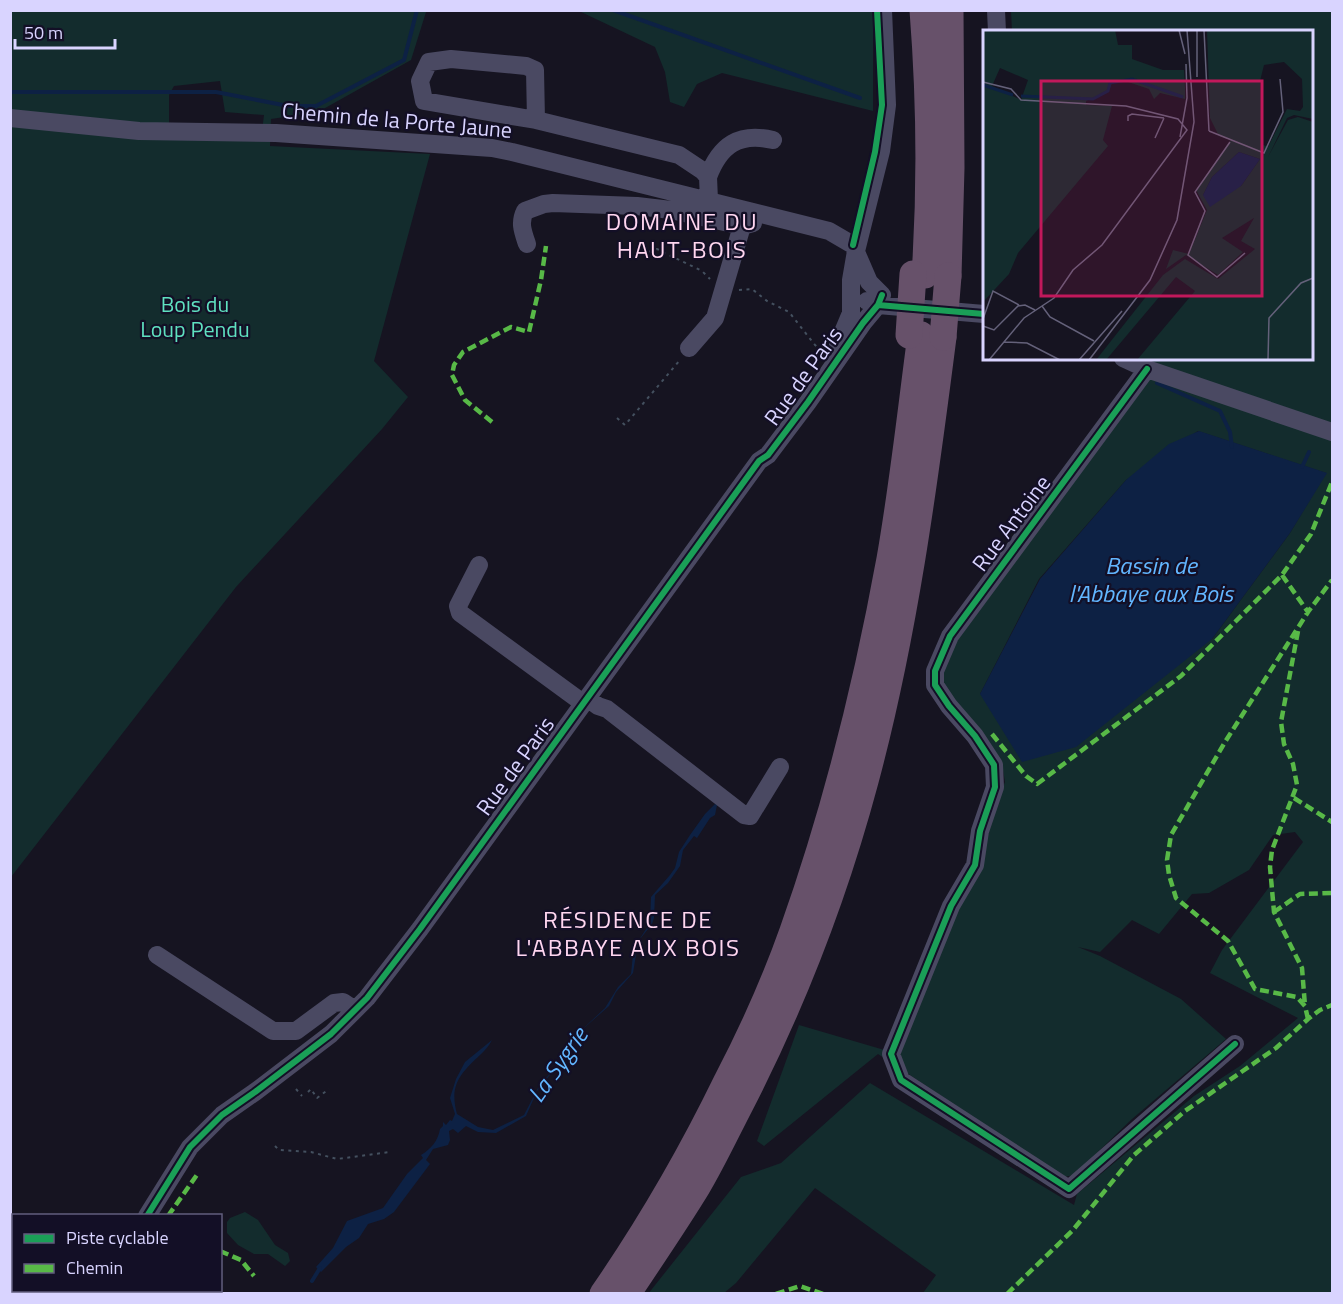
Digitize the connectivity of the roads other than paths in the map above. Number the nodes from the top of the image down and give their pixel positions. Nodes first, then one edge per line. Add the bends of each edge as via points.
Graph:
1 (883, 10) edge
2 (907, 10) edge
3 (923, 10) edge
4 (950, 10) edge
5 (996, 10) edge
6 (997, 30) edge
7 (10, 118) edge
8 (536, 120) junction
9 (773, 140) dead end
10 (708, 177) junction
11 (709, 200) junction
12 (767, 214) junction
13 (742, 226) junction
14 (527, 244) dead end
15 (856, 251) junction
16 (929, 275) junction
17 (860, 286) junction
18 (880, 300) junction
19 (983, 304) edge
20 (983, 314) edge
21 (924, 336) junction
22 (689, 348) road end
23 (1127, 360) edge
24 (1147, 369) junction
25 (817, 380) junction
26 (1332, 432) edge
27 (479, 565) dead end
28 (585, 700) junction
29 (780, 767) dead end
30 (158, 955) dead end
31 (355, 1010) junction
32 (1235, 1044) dead end
33 (148, 1214) edge
34 (603, 1293) edge
35 (627, 1293) edge

1 - 15 street via 887,105 881,151
2 - 16 highway
3 - 16 highway via 930,169
4 - 16 highway via 951,168
5 - 6 street
7 - 11 street, Chemin de la Porte Jaune via 139,131 276,133 492,148
8 - 8 street via 424,100 420,81 429,62 440,60 526,66 535,70
8 - 10 street via 679,155
9 - 10 street via 756,136 731,142 713,163
10 - 11 street
11 - 12 street, Chemin de la Porte Jaune
12 - 13 street
12 - 15 street, Chemin de la Porte Jaune via 829,231 853,244
13 - 14 street via 671,210 553,203 525,211 521,219
13 - 22 street via 715,318
15 - 17 street, Chemin de la Porte Jaune
16 - 21 highway
17 - 18 street, Chemin de la Porte Jaune
17 - 25 street, Rue de Paris via 847,325
18 - 19 street
18 - 20 street
18 - 25 street, Rue de Paris
21 - 34 highway via 890,559 861,696 823,841 793,932 742,1051 696,1144
21 - 35 highway via 910,574 883,709 844,854 816,935 761,1063 699,1185
23 - 24 street
24 - 26 street
24 - 32 street, Rue Antoine via 950,636 935,671 935,685 994,765 995,787 980,831 975,865 951,906 891,1054 901,1080 1069,1189
25 - 28 street, Rue de Paris via 808,402 782,427 768,455 759,461
27 - 28 street via 458,606 460,613
28 - 29 street via 607,709 744,815 750,816
28 - 31 street, Rue de Paris via 420,929
30 - 31 street via 273,1031 296,1031 334,1003 343,1002
31 - 33 street, Rue de Paris via 331,1034 222,1115 190,1147

